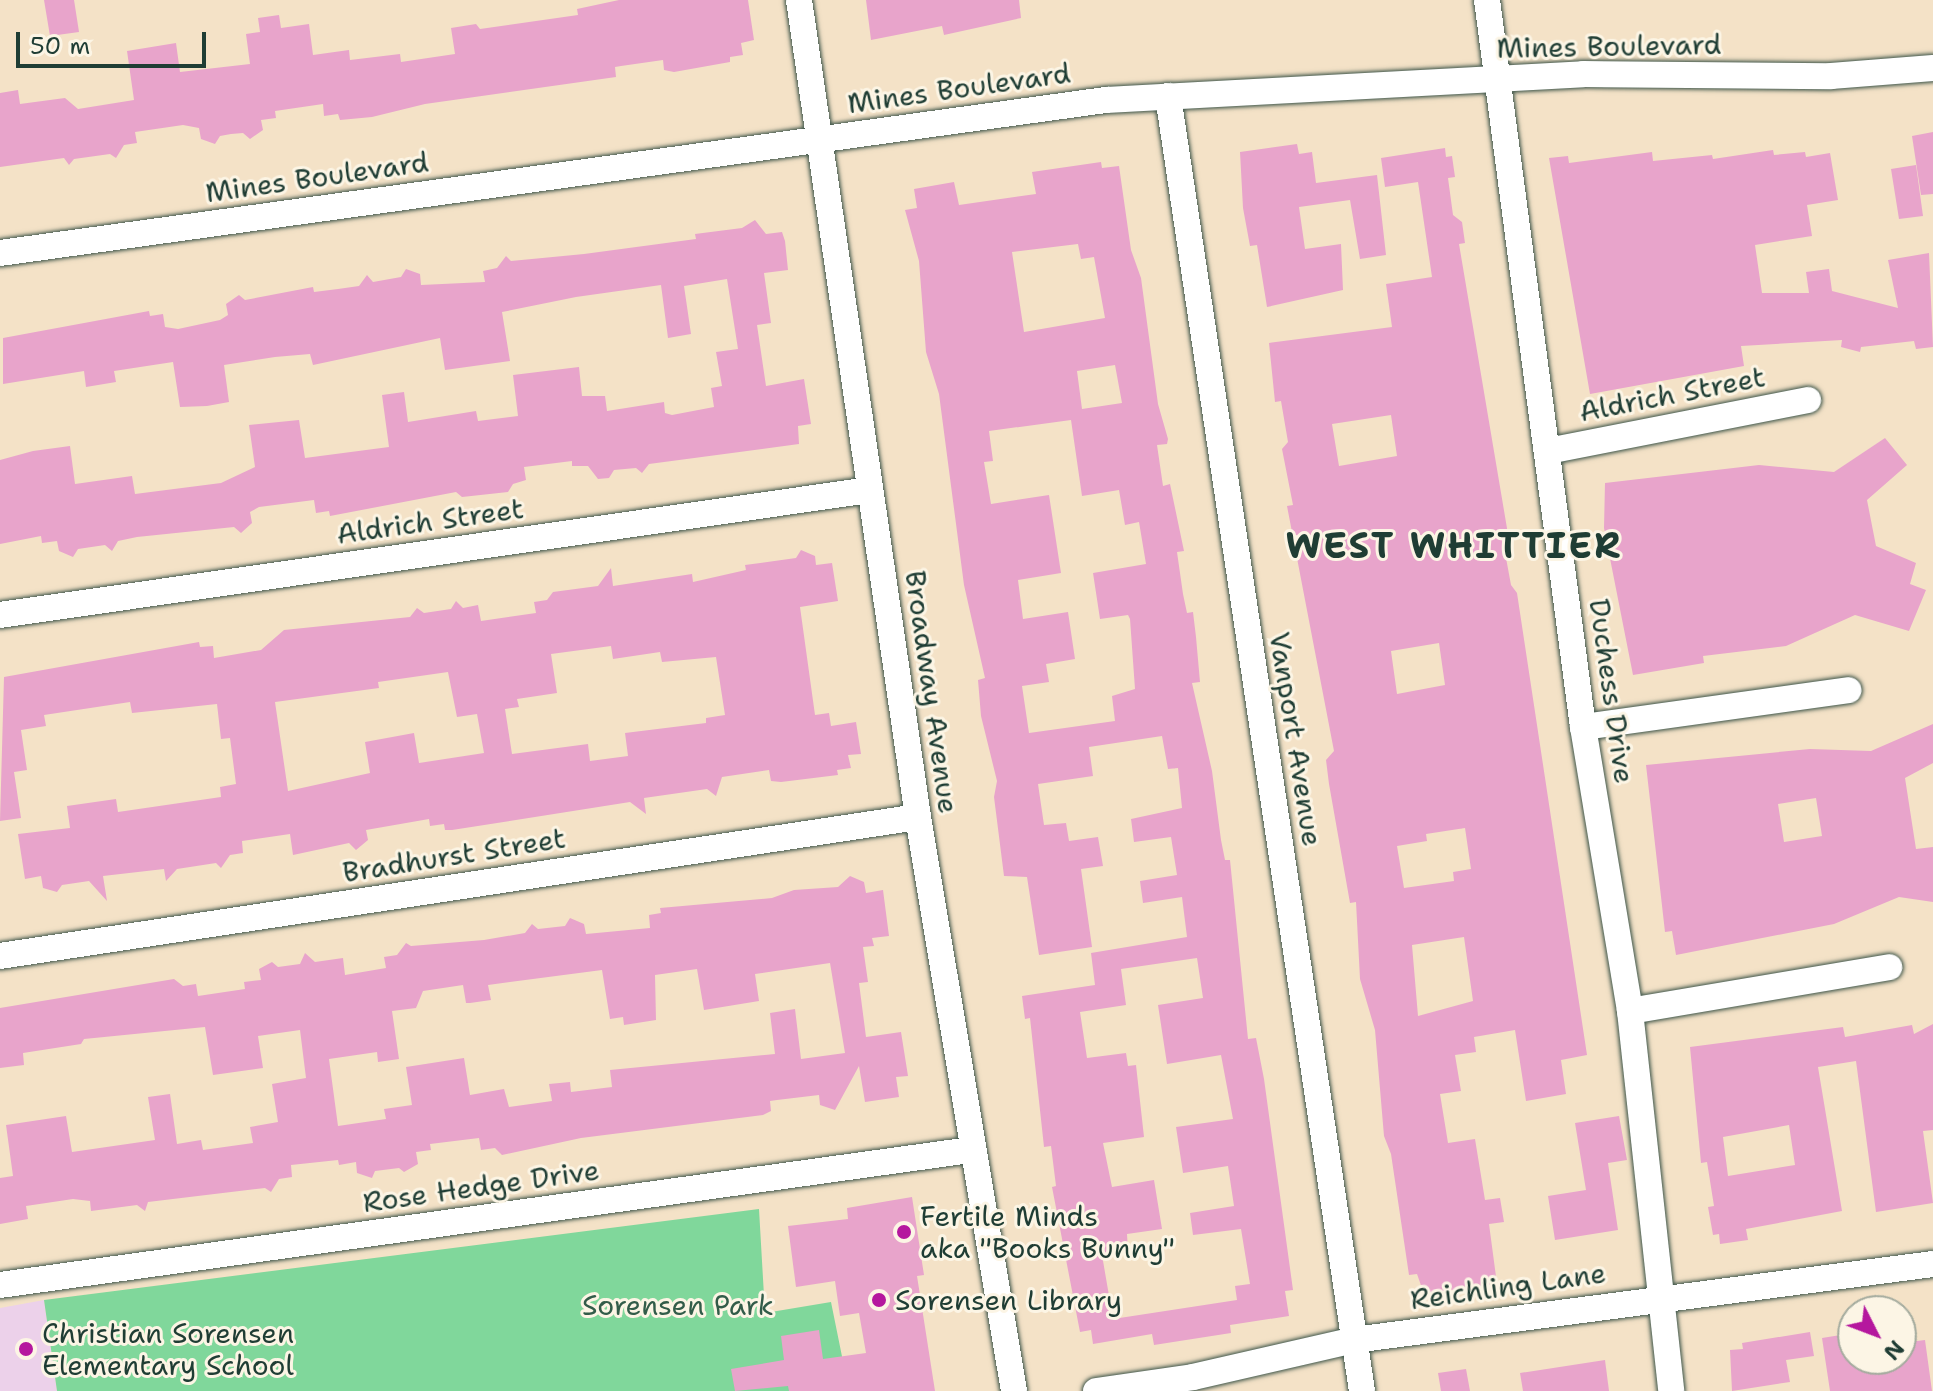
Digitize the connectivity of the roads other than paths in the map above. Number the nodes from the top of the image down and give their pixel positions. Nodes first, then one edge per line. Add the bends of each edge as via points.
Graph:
1 (799, 0) edge
2 (1487, 0) edge
3 (1933, 68) edge
4 (1501, 79) junction
5 (1168, 96) junction
6 (820, 139) junction
7 (0, 253) edge
8 (1808, 400) dead end
9 (1548, 451) junction
10 (870, 490) junction
11 (0, 615) edge
12 (1848, 690) dead end
13 (1583, 727) junction
14 (918, 817) junction
15 (0, 956) edge
16 (1889, 967) dead end
17 (1630, 1011) junction
18 (971, 1150) junction
19 (1933, 1264) edge
20 (0, 1285) edge
21 (1657, 1298) junction
22 (1354, 1340) junction
23 (1014, 1391) edge
24 (1096, 1391) edge
25 (1362, 1391) edge
26 (1671, 1391) edge

1 - 6 street, Broadway Avenue
2 - 4 street, Duchess Drive
3 - 4 street, Mines Boulevard via 1831,76
4 - 5 street, Mines Boulevard
4 - 9 street, Duchess Drive
5 - 6 street, Mines Boulevard
5 - 22 street, Vanport Avenue
6 - 7 street, Mines Boulevard
6 - 10 street, Broadway Avenue
8 - 9 street, Aldrich Street
9 - 13 street, Duchess Drive
10 - 11 street, Aldrich Street
10 - 14 street, Broadway Avenue
12 - 13 street
13 - 17 street, Duchess Drive
14 - 15 street, Bradhurst Street
14 - 18 street, Broadway Avenue
16 - 17 street
17 - 21 street, Duchess Drive
18 - 20 street, Rose Hedge Drive
18 - 23 street, Broadway Avenue
19 - 21 street, Reichling Lane
21 - 22 street, Reichling Lane
21 - 26 street, Duchess Drive
22 - 24 street, Reichling Lane via 1193,1377
22 - 25 street, Vanport Avenue

